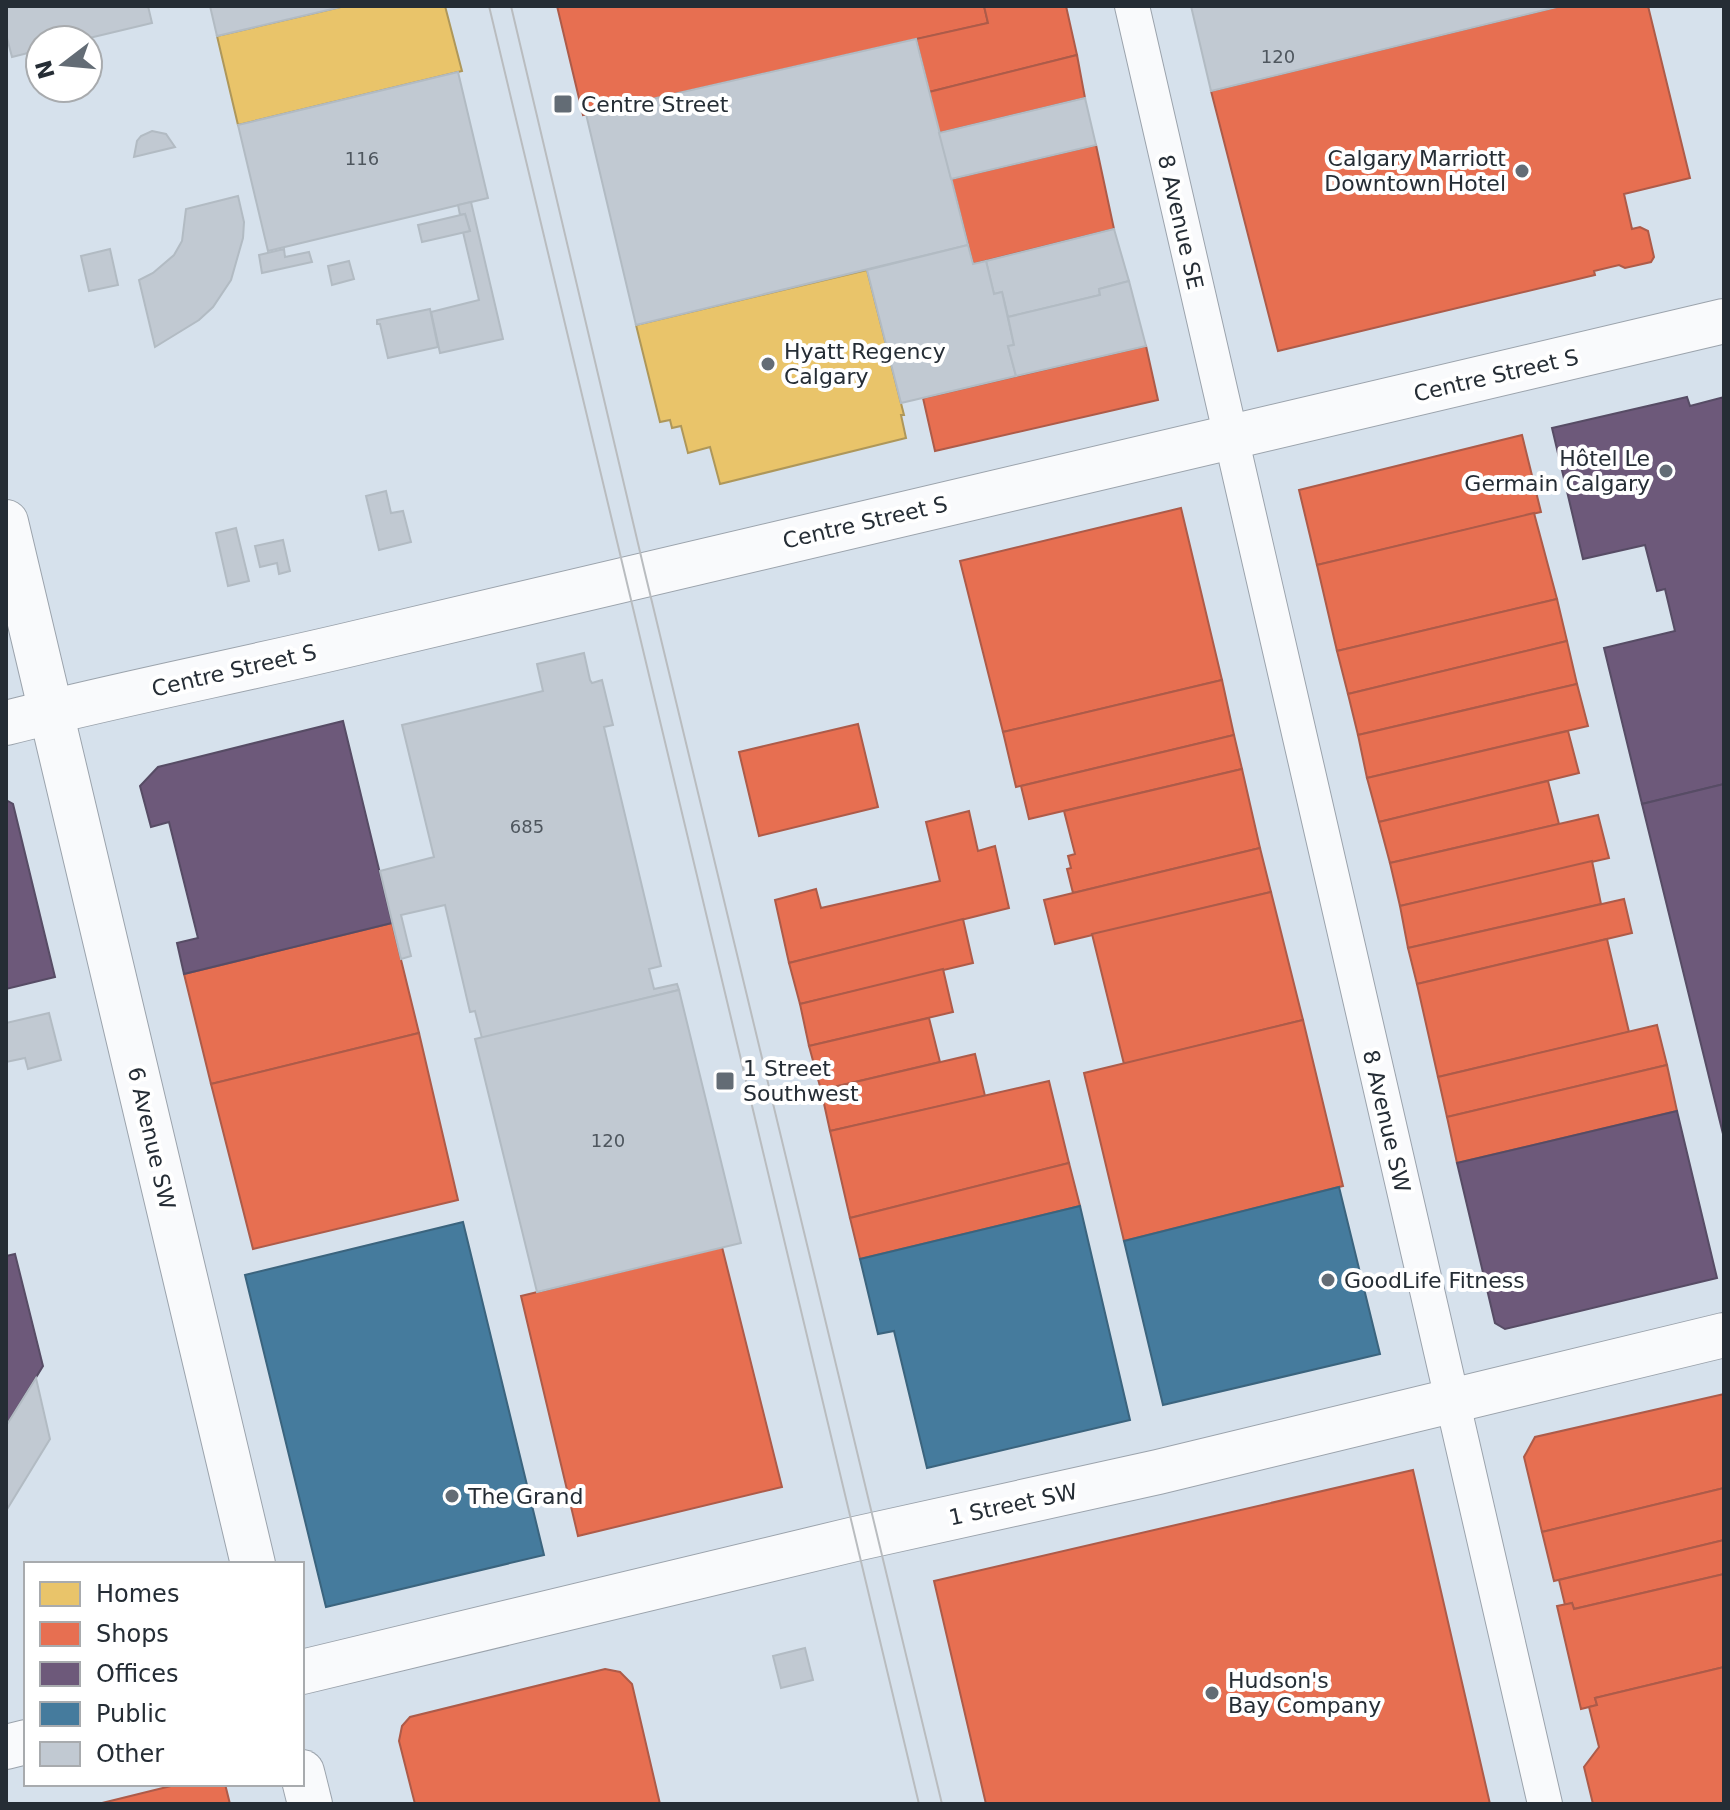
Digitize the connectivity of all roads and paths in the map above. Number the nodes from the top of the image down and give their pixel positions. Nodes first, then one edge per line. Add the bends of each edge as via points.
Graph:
1 (1132, 6) edge
2 (1724, 321) edge
3 (1230, 438) junction
4 (6, 522) edge
5 (51, 712) junction
6 (6, 723) edge
7 (1724, 1335) edge
8 (1451, 1400) junction
9 (253, 1562) edge
10 (304, 1672) edge
11 (304, 1780) edge
12 (310, 1804) edge
13 (1545, 1804) edge

1 - 3 street, 8 Avenue SE
2 - 3 street, Centre Street S
3 - 5 street, Centre Street S
3 - 8 street, 8 Avenue SW
4 - 5 street, 6 Avenue SW
5 - 6 street, Centre Street S
5 - 9 street, 6 Avenue SW
7 - 8 street, 1 Street SW
8 - 10 street, 1 Street SW
8 - 13 street, 8 Avenue SW
11 - 12 street

